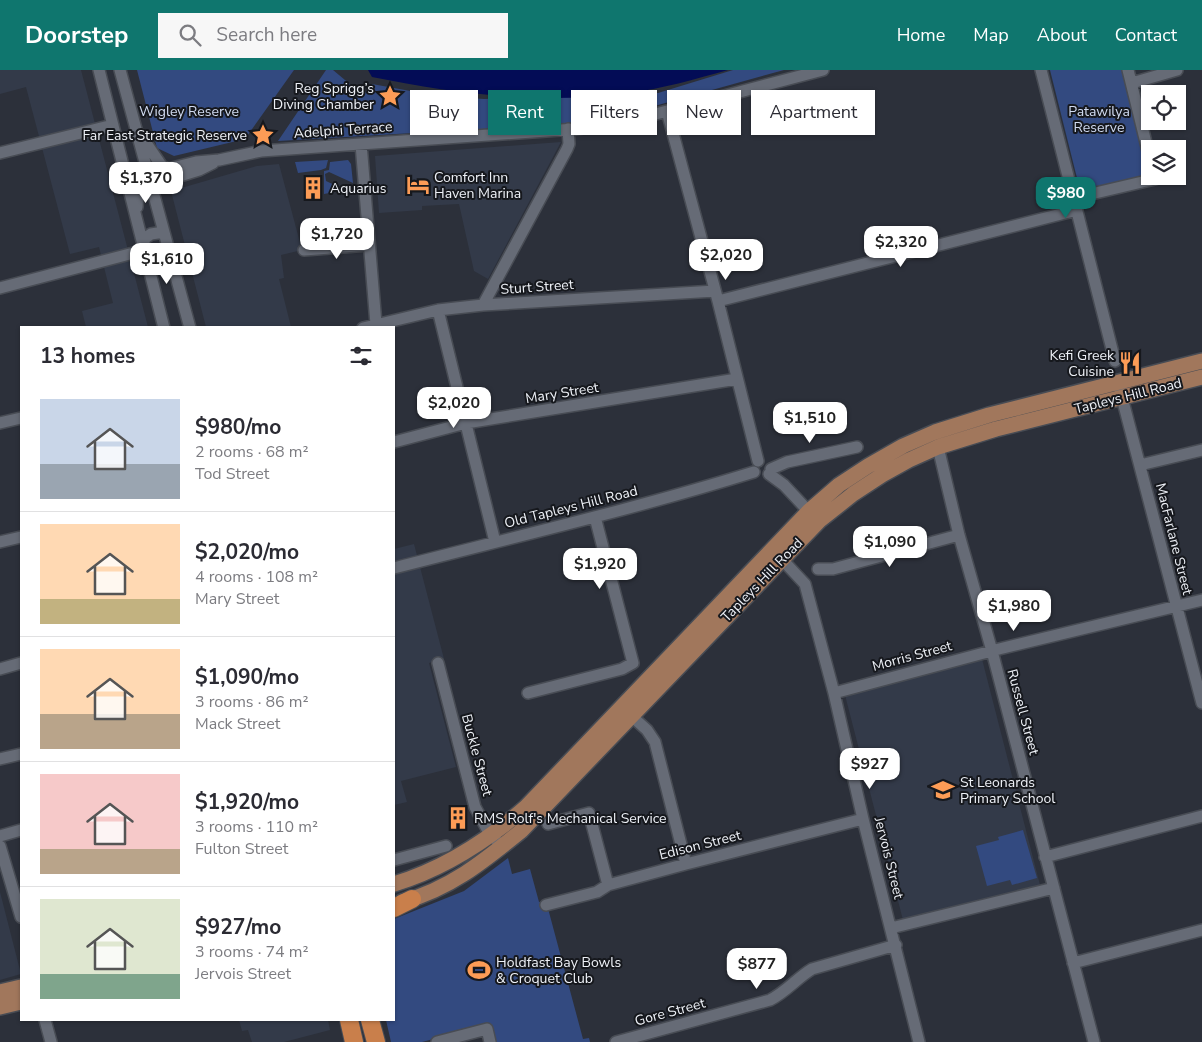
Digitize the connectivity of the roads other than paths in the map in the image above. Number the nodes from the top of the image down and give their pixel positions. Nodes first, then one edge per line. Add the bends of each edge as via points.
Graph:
1 (99, 70) edge
2 (120, 70) edge
3 (823, 70) edge
4 (1041, 70) edge
5 (1128, 70) edge
6 (1177, 70) edge
7 (1132, 83) junction
8 (741, 92) edge
9 (667, 111) edge
10 (113, 125) junction
11 (135, 126) junction
12 (568, 129) junction
13 (673, 135) edge
14 (116, 138) junction
15 (1146, 140) edge
16 (361, 144) junction
17 (0, 153) edge
18 (219, 160) junction
19 (167, 169) junction
20 (148, 180) junction
21 (1141, 181) edge
22 (1074, 198) junction
23 (1077, 210) junction
24 (164, 232) junction
25 (369, 245) junction
26 (144, 248) junction
27 (304, 250) dead end
28 (0, 288) edge
29 (716, 296) junction
30 (483, 305) junction
31 (438, 310) junction
32 (376, 324) junction
33 (164, 326) edge
34 (189, 326) edge
35 (370, 326) edge
36 (1115, 361) dead end
37 (1202, 361) edge
38 (1202, 377) edge
39 (737, 379) junction
40 (1118, 382) junction
41 (1122, 398) junction
42 (20, 418) edge
43 (0, 423) edge
44 (466, 423) junction
45 (395, 442) edge
46 (858, 447) dead end
47 (938, 448) junction
48 (1202, 450) edge
49 (1140, 465) junction
50 (756, 467) junction
51 (770, 472) junction
52 (814, 516) junction
53 (596, 517) junction
54 (959, 535) junction
55 (20, 537) edge
56 (0, 542) edge
57 (495, 542) junction
58 (777, 554) junction
59 (395, 568) edge
60 (818, 569) dead end
61 (1202, 600) edge
62 (1176, 606) junction
63 (992, 651) junction
64 (20, 663) edge
65 (438, 663) dead end
66 (0, 669) edge
67 (528, 693) dead end
68 (834, 693) junction
69 (1202, 702) edge
70 (626, 711) junction
71 (20, 754) edge
72 (0, 759) edge
73 (1202, 816) edge
74 (863, 819) junction
75 (548, 824) dead end
76 (20, 830) edge
77 (492, 835) junction
78 (0, 836) edge
79 (0, 846) edge
80 (446, 846) dead end
81 (502, 846) junction
82 (417, 853) junction
83 (1046, 857) junction
84 (395, 860) edge
85 (686, 864) junction
86 (423, 873) junction
87 (395, 884) edge
88 (608, 885) junction
89 (1054, 888) junction
90 (412, 899) junction
91 (395, 904) edge
92 (546, 905) dead end
93 (395, 908) edge
94 (20, 910) edge
95 (891, 928) junction
96 (1202, 930) edge
97 (896, 945) junction
98 (1073, 963) junction
99 (20, 991) edge
100 (0, 992) edge
101 (20, 992) edge
102 (0, 1007) edge
103 (45, 1021) edge
104 (349, 1021) edge
105 (370, 1021) edge
106 (51, 1042) edge
107 (354, 1042) edge
108 (376, 1042) edge
109 (437, 1042) edge
110 (490, 1042) edge
111 (616, 1042) edge
112 (919, 1042) edge
113 (1094, 1042) edge

1 - 10 street
2 - 11 street
3 - 8 street, Adelphi Terrace
4 - 22 street
5 - 7 street
6 - 7 street
7 - 15 street
9 - 12 street, Adelphi Terrace via 615,124
10 - 14 street
10 - 17 street
11 - 19 street
11 - 20 street
12 - 16 street, Adelphi Terrace
12 - 30 street via 567,149
13 - 29 street
14 - 20 street via 133,173
14 - 26 street
16 - 18 street, Adelphi Terrace via 261,151
16 - 25 street
18 - 19 street, Adelphi Terrace
18 - 20 street, Adelphi Terrace via 198,170
19 - 20 street, Adelphi Terrace
20 - 24 street
20 - 26 street via 138,193 137,217
21 - 22 street
22 - 23 street
23 - 29 street, Sturt Street
23 - 36 street
24 - 26 street via 147,236
24 - 34 street
25 - 27 street
25 - 32 street
26 - 28 street
26 - 33 street
29 - 30 street, Sturt Street
29 - 39 street
30 - 31 street, Sturt Street
31 - 32 street, Sturt Street
31 - 44 street
32 - 35 street, Sturt Street
37 - 40 main road, Tapleys Hill Road
38 - 41 main road, Tapleys Hill Road
39 - 44 street, Mary Street
39 - 50 street
40 - 41 street, MacFarlane Street
40 - 52 main road, Tapleys Hill Road via 980,417 903,446 839,486
41 - 47 main road, Tapleys Hill Road via 996,429
41 - 49 street, MacFarlane Street
42 - 43 street
44 - 45 street, Mary Street
44 - 57 street
46 - 51 street via 786,462
47 - 52 main road, Tapleys Hill Road via 909,460
47 - 54 street, Russell Street
48 - 49 street
49 - 62 street, MacFarlane Street
50 - 51 street via 761,478
50 - 53 street, Old Tapleys Hill Road via 678,496
51 - 52 street
52 - 58 main road, Tapleys Hill Road
53 - 57 street, Old Tapleys Hill Road
53 - 67 street via 633,663 622,669
54 - 60 street via 833,569
54 - 63 street, Russell Street
55 - 56 street
57 - 59 street, Old Tapleys Hill Road
58 - 68 street, Jervois Street via 805,584
58 - 70 main road, Tapleys Hill Road
61 - 62 street, Morris Street
62 - 63 street, Morris Street
62 - 69 street, MacFarlane Street
63 - 68 street, Morris Street
63 - 83 street, Russell Street
64 - 66 street
65 - 77 street, Buckle Street via 475,807
68 - 74 street, Jervois Street
70 - 77 main road, Tapleys Hill Road via 526,807
70 - 81 main road, Tapleys Hill Road via 540,812
70 - 85 street via 655,742
71 - 72 street
73 - 83 street
74 - 85 street, Edison Street
74 - 95 street, Jervois Street
75 - 88 street via 589,813
76 - 78 street
77 - 81 street, Buckle Street
77 - 86 main road, Tapleys Hill Road
79 - 94 street
80 - 82 street
81 - 90 main road, Tapleys Hill Road via 466,874
82 - 84 street
82 - 86 street
83 - 89 street, Russell Street
85 - 88 street, Edison Street
86 - 87 main road, Tapleys Hill Road
88 - 92 street, Edison Street via 597,892
89 - 95 street
89 - 98 street, Russell Street
90 - 91 main road, Tapleys Hill Road
90 - 93 highway
95 - 97 street, Jervois Street
96 - 98 street
97 - 111 street, Gore Street via 812,969 770,1000
97 - 112 street, Jervois Street
98 - 113 street, Russell Street
99 - 100 main road
101 - 102 main road
103 - 106 street
104 - 107 highway
105 - 108 highway
109 - 110 street via 486,1029

